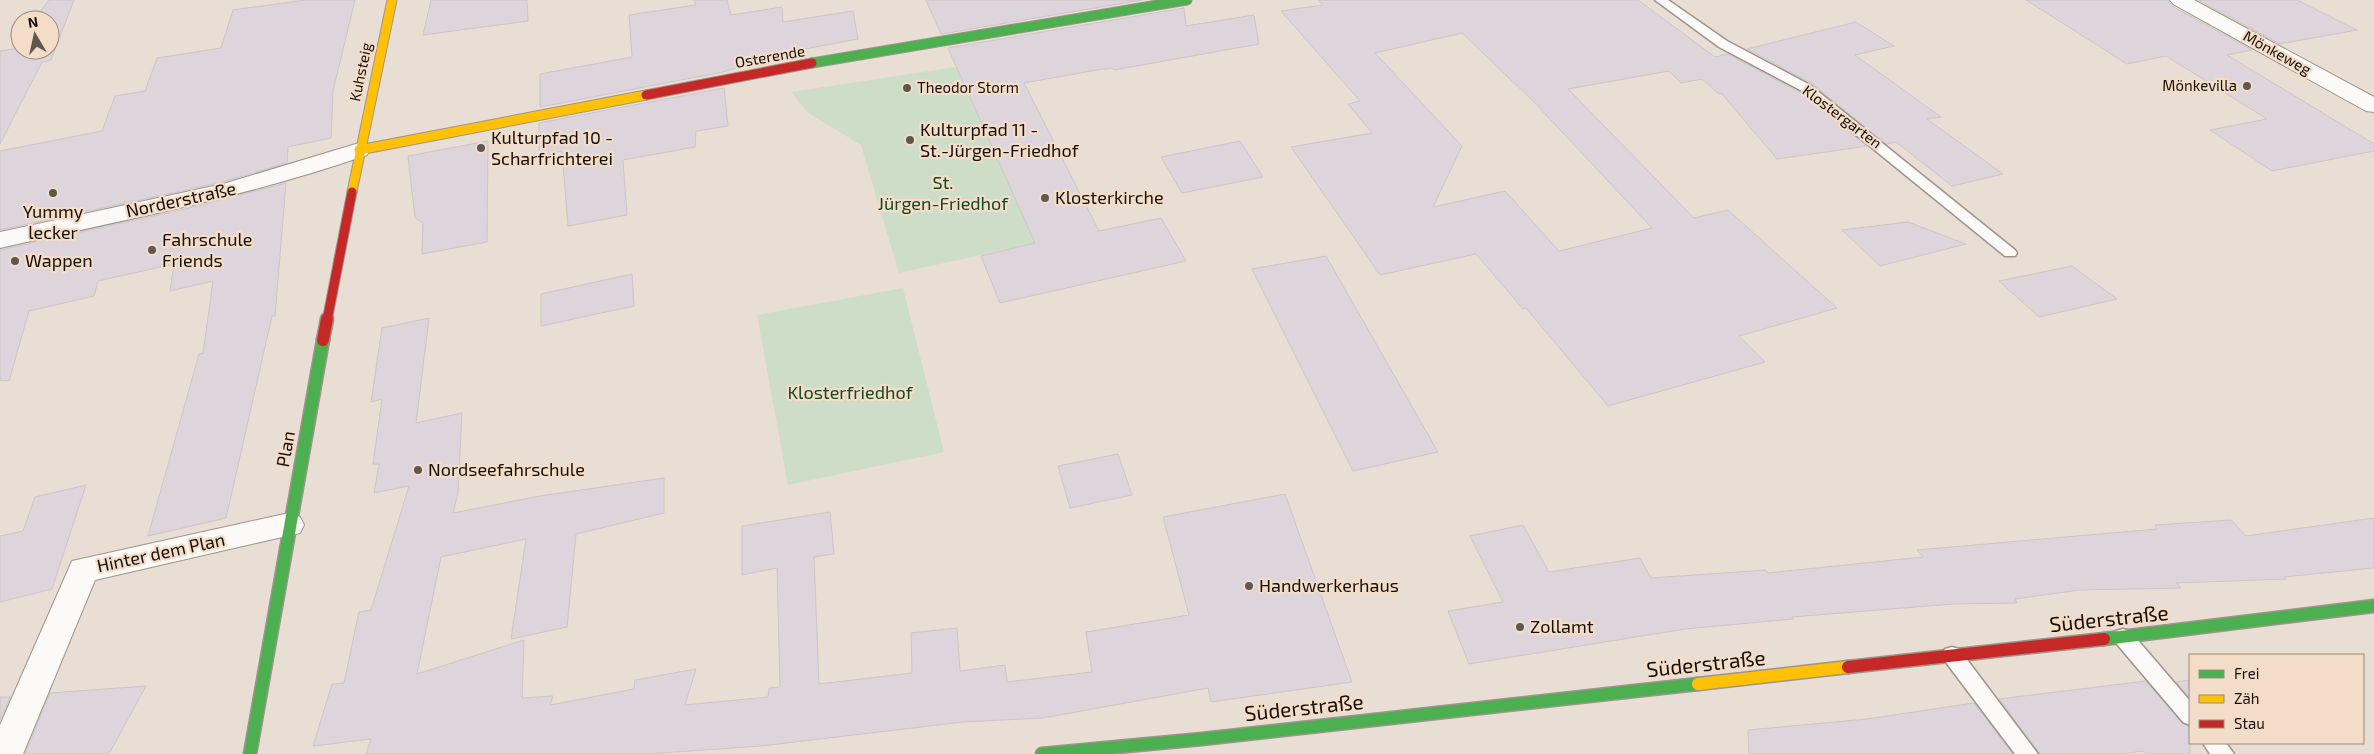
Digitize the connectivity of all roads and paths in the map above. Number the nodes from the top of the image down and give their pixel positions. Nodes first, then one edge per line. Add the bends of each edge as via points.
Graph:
1 (392, 0) edge
2 (1187, 0) edge
3 (1660, 0) edge
4 (2180, 0) edge
5 (2374, 106) edge
6 (359, 150) junction
7 (0, 240) edge
8 (2010, 253) dead end
9 (289, 525) junction
10 (2374, 606) edge
11 (2123, 637) junction
12 (1952, 655) junction
13 (2189, 715) edge
14 (2215, 744) edge
15 (5, 754) edge
16 (250, 754) edge
17 (1042, 754) edge
18 (2027, 754) edge
19 (2223, 754) edge

1 - 6 main road, Kuhsteig
2 - 6 main road, Osterende via 784,69
3 - 8 lane, Klostergarten via 1723,44 1806,88
4 - 5 street, Mönkeweg
6 - 7 street, Norderstraße via 256,183
6 - 9 main road, Plan
9 - 15 street, Hinter dem Plan via 83,570
9 - 16 main road, Plan
10 - 11 main road, Süderstraße
11 - 12 main road, Süderstraße
11 - 13 lane
12 - 17 main road, Süderstraße
12 - 18 lane
14 - 19 lane

